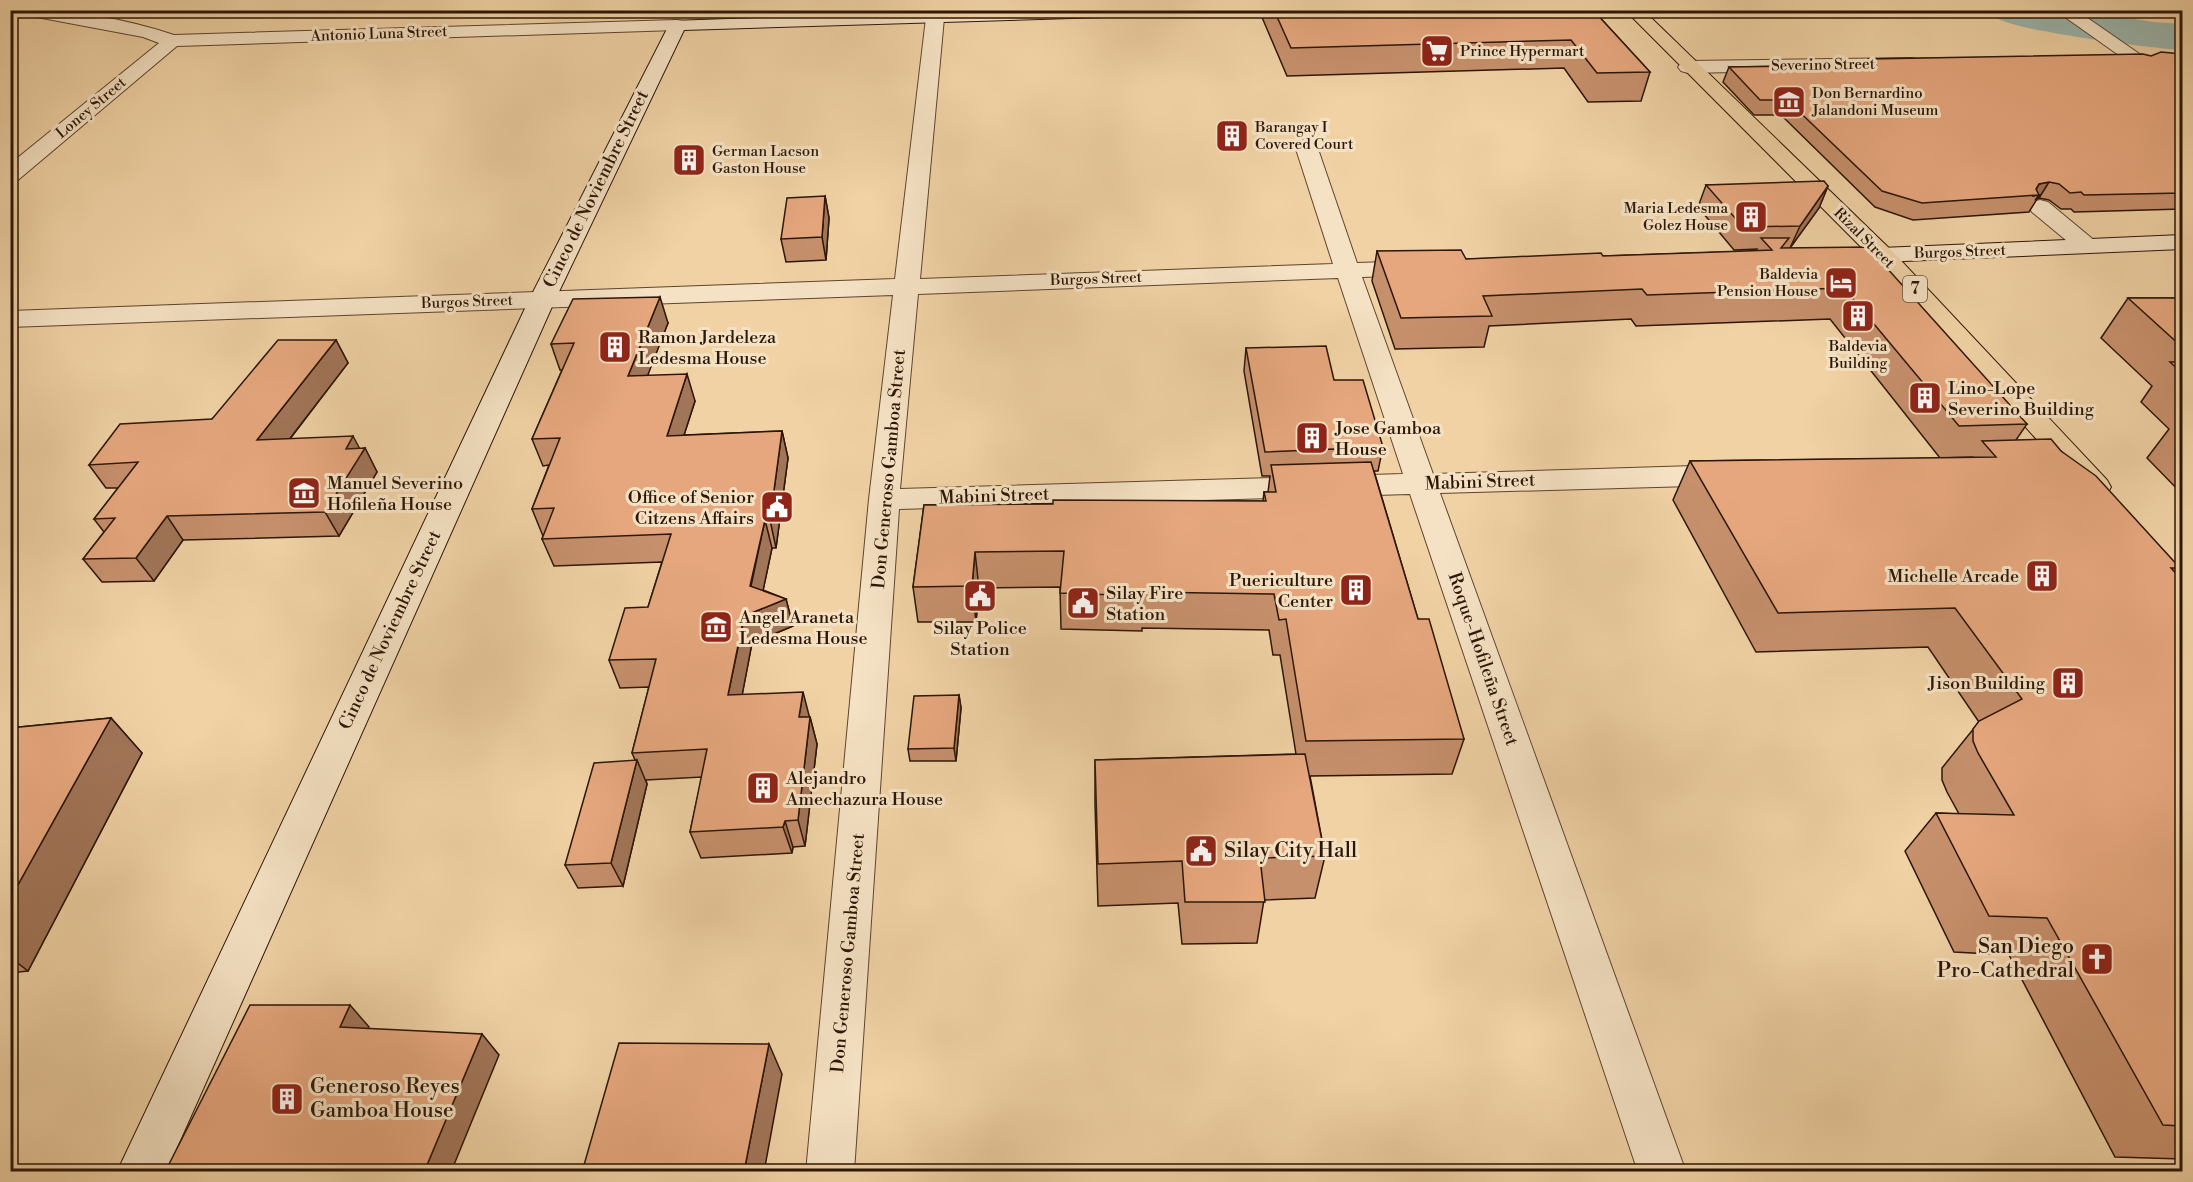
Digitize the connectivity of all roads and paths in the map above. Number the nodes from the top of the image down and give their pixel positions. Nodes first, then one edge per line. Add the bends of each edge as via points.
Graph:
1 (26, 10) edge
2 (1167, 10) edge
3 (1633, 10) edge
4 (2067, 13) edge
5 (935, 18) junction
6 (676, 25) junction
7 (172, 41) junction
8 (2102, 61) edge
9 (1935, 64) edge
10 (1688, 67) junction
11 (1306, 146) dead end
12 (10, 175) edge
13 (2040, 207) edge
14 (2182, 242) edge
15 (2087, 246) junction
16 (1881, 255) junction
17 (1846, 256) edge
18 (1443, 267) edge
19 (1347, 270) junction
20 (907, 286) junction
21 (542, 300) junction
22 (10, 319) edge
23 (2076, 465) junction
24 (2041, 466) edge
25 (1755, 475) edge
26 (1423, 484) junction
27 (884, 500) junction
28 (2114, 507) edge
29 (141, 1172) edge
30 (830, 1172) edge
31 (1662, 1172) edge

1 - 7 street, Antonio Luna Street via 147,32
2 - 5 street, Antonio Luna Street
3 - 10 main road, Rizal Street / 7
4 - 8 street via 2141,62
5 - 6 street, Antonio Luna Street
5 - 20 street, Don Generoso Gamboa Street
6 - 7 street, Antonio Luna Street
6 - 21 street, Cinco de Noviembre Street
7 - 12 street, Loney Street
9 - 10 street, Severino Street via 1879,69
10 - 16 main road, Rizal Street / 7
11 - 19 street, Roque-Hofileña Street
13 - 15 street
14 - 15 street, Burgos Street
15 - 16 street, Burgos Street
16 - 17 street, Burgos Street
16 - 23 main road, Rizal Street / 7
18 - 19 street, Burgos Street
19 - 20 street, Burgos Street
19 - 26 street, Roque-Hofileña Street
20 - 21 street, Burgos Street
20 - 27 street, Don Generoso Gamboa Street
21 - 22 street, Burgos Street
21 - 29 street, Cinco de Noviembre Street
23 - 24 street
23 - 28 main road, Rizal Street / 7
25 - 26 street, Mabini Street
26 - 27 street, Mabini Street
26 - 31 street, Roque-Hofileña Street
27 - 30 street, Don Generoso Gamboa Street

